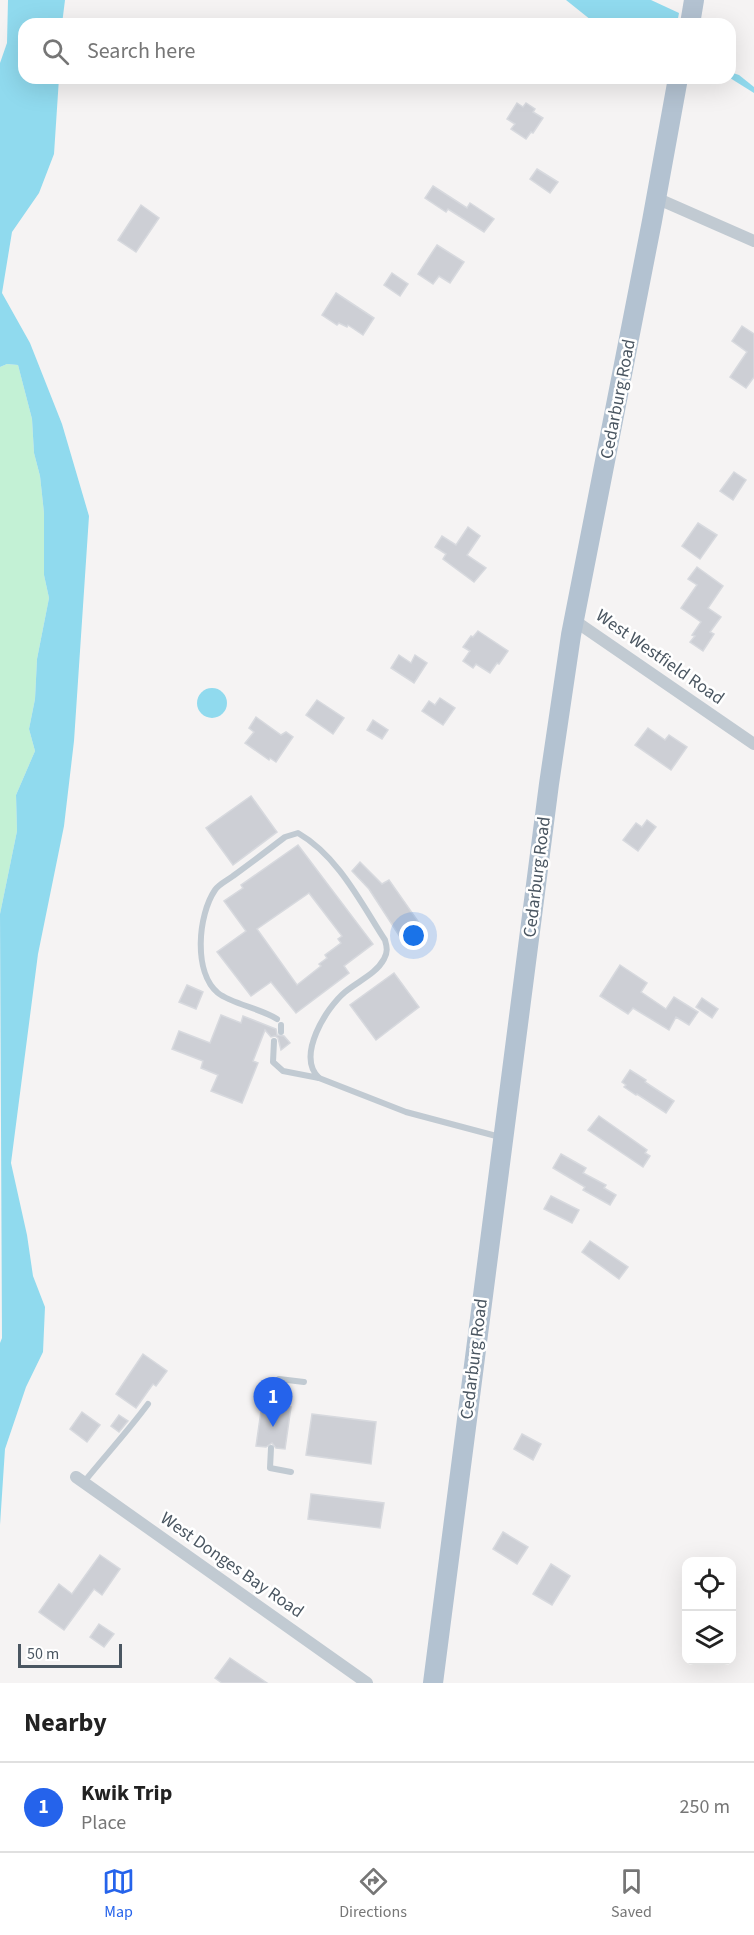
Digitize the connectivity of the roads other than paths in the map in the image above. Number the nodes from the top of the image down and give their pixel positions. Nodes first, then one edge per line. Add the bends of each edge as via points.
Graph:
1 (694, 0) edge
2 (691, 18) edge
3 (677, 84) edge
4 (656, 198) junction
5 (754, 241) edge
6 (575, 621) junction
7 (754, 744) edge
8 (281, 1032) dead end
9 (274, 1041) dead end
10 (319, 1078) junction
11 (503, 1138) junction
12 (304, 1382) dead end
13 (148, 1404) dead end
14 (276, 1406) dead end
15 (271, 1448) dead end
16 (291, 1472) dead end
17 (80, 1480) joint
18 (437, 1647) junction
19 (367, 1683) edge
20 (416, 1683) edge
21 (433, 1683) edge

1 - 2 main road
3 - 4 main road, Cedarburg Road
4 - 5 street
4 - 6 main road, Cedarburg Road
6 - 7 street, West Westfield Road
6 - 11 main road, Cedarburg Road via 549,784
8 - 10 lane via 279,1022 268,1013 220,994 208,983 201,941 216,889 285,837 298,833 310,839 339,870 385,940 387,950 375,970 343,994 318,1028 310,1052 313,1072
9 - 10 lane via 273,1062 282,1071
10 - 11 lane via 406,1112
11 - 18 main road, Cedarburg Road
12 - 14 lane via 279,1379
13 - 17 lane via 127,1433
15 - 16 lane via 270,1468
17 - 19 street, West Donges Bay Road
18 - 20 main road via 429,1672
18 - 21 main road, Cedarburg Road

